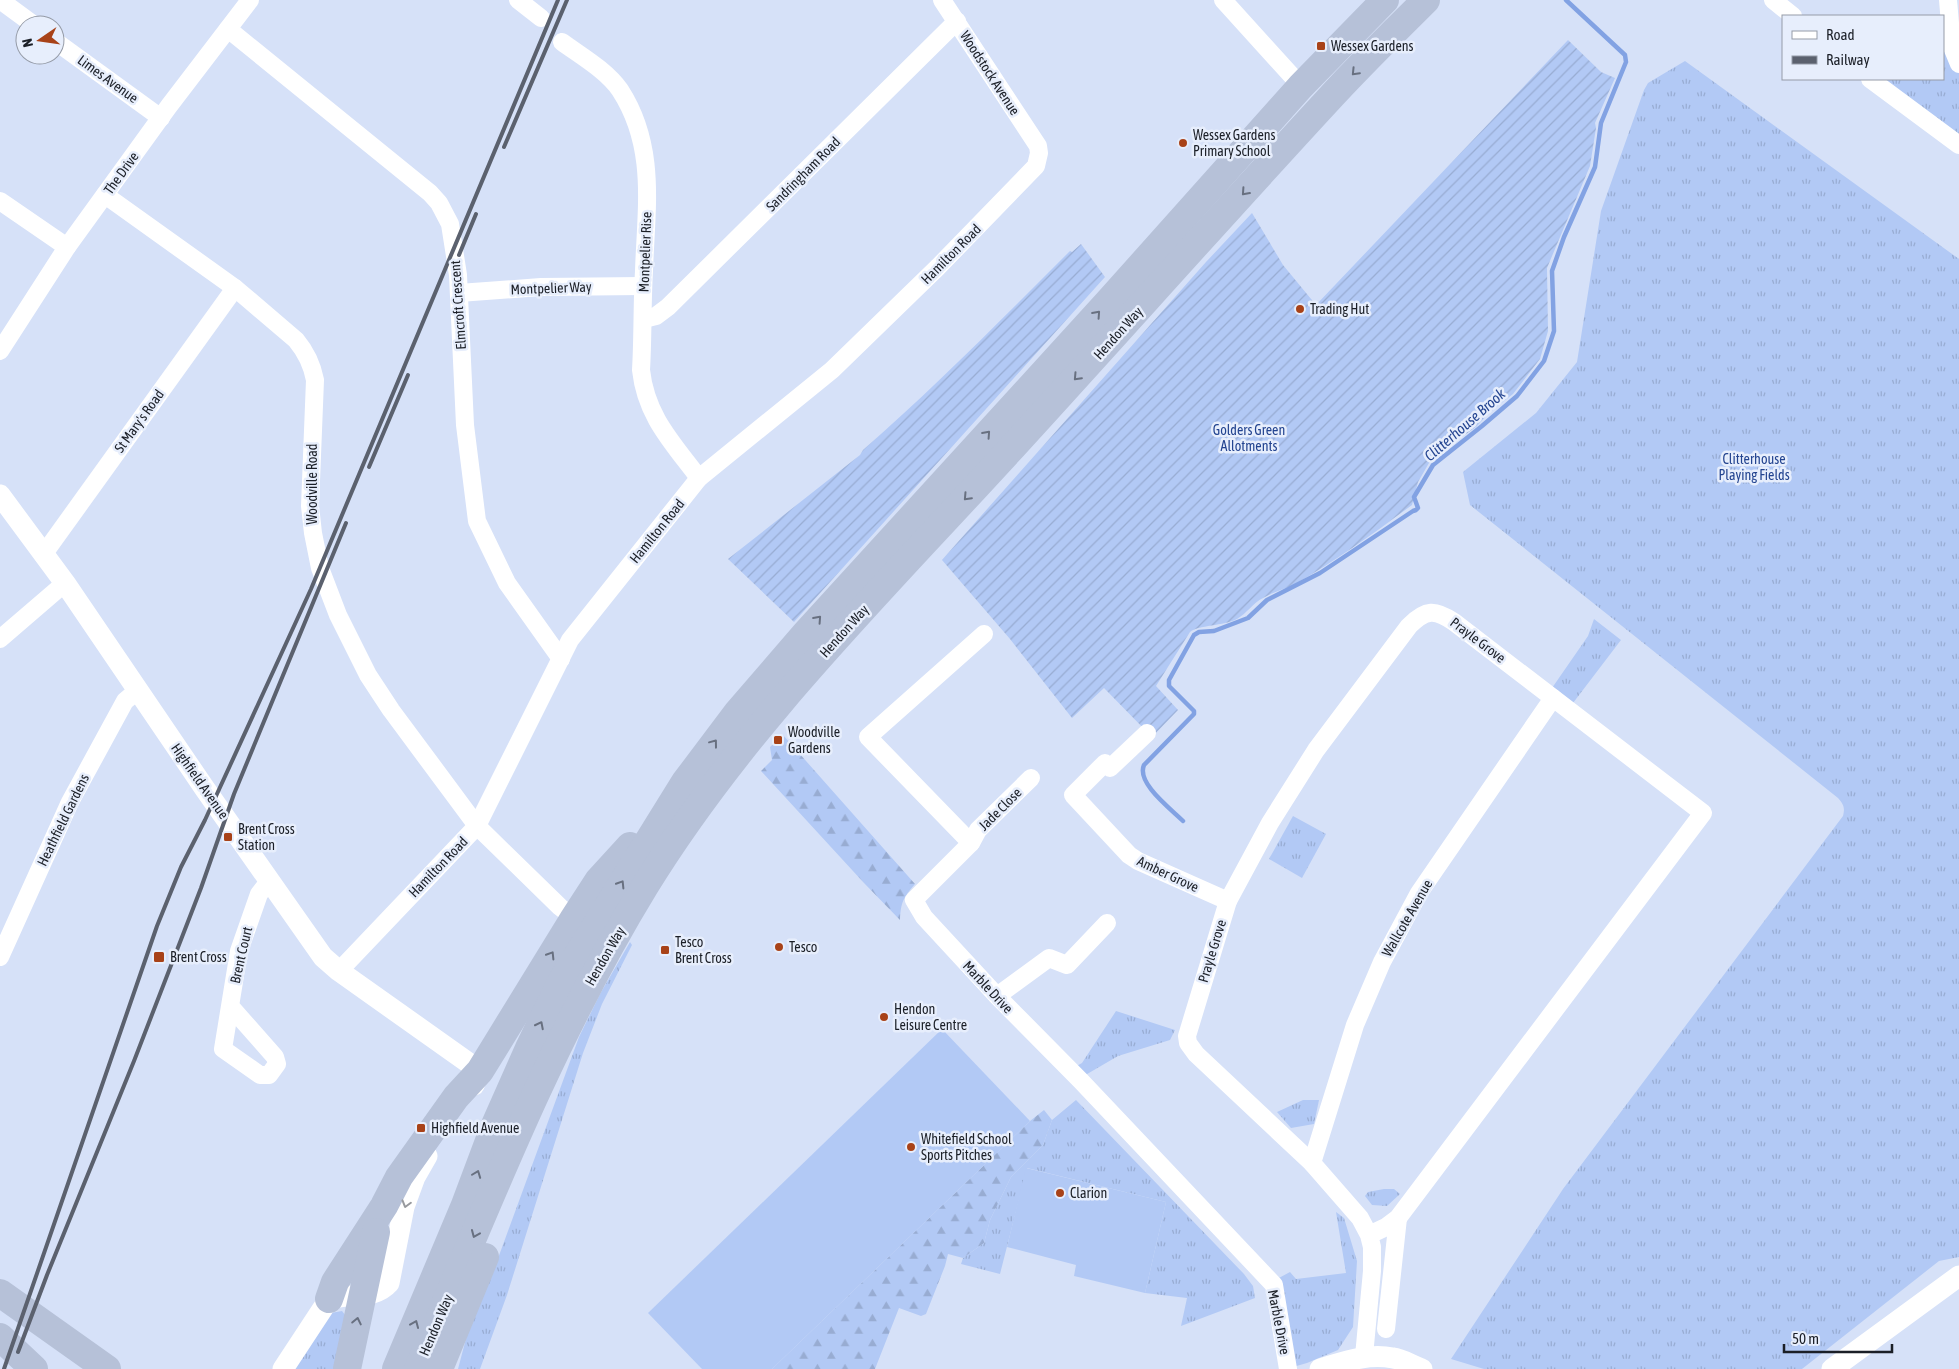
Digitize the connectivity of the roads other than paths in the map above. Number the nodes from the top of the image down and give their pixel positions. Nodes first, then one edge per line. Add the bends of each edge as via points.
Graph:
1 (0, 0) edge
2 (250, 0) edge
3 (518, 0) edge
4 (942, 0) edge
5 (1223, 0) edge
6 (1386, 0) edge
7 (1426, 0) edge
8 (1773, 0) edge
9 (1948, 0) edge
10 (20, 15) edge
11 (1792, 15) edge
12 (541, 18) dead end
13 (957, 21) junction
14 (228, 30) junction
15 (562, 42) dead end
16 (65, 48) edge
17 (1947, 49) edge
18 (1959, 64) edge
19 (1871, 80) edge
20 (1301, 86) junction
21 (161, 118) junction
22 (1959, 144) edge
23 (1038, 146) joint
24 (106, 195) junction
25 (0, 201) edge
26 (67, 247) junction
27 (643, 286) junction
28 (235, 288) junction
29 (459, 292) junction
30 (644, 319) junction
31 (0, 351) edge
32 (699, 478) junction
33 (0, 495) edge
34 (43, 555) junction
35 (65, 583) junction
36 (984, 634) dead end
37 (0, 639) edge
38 (561, 659) junction
39 (138, 691) junction
40 (1553, 698) junction
41 (1147, 733) dead end
42 (1031, 778) dead end
43 (685, 782) junction
44 (477, 826) junction
45 (971, 843) junction
46 (270, 880) junction
47 (1228, 901) junction
48 (574, 918) junction
49 (1107, 923) dead end
50 (0, 954) edge
51 (338, 971) junction
52 (997, 996) junction
53 (230, 1006) dead end
54 (565, 1030) junction
55 (480, 1071) junction
56 (1312, 1163) junction
57 (384, 1206) junction
58 (1398, 1218) junction
59 (1369, 1234) junction
60 (1959, 1276) edge
61 (0, 1294) edge
62 (362, 1295) junction
63 (328, 1299) junction
64 (1386, 1329) dead end
65 (2, 1339) edge
66 (448, 1356) edge
67 (1364, 1356) junction
68 (20, 1369) edge
69 (34, 1369) edge
70 (78, 1369) edge
71 (107, 1369) edge
72 (283, 1369) edge
73 (347, 1369) edge
74 (396, 1369) edge
75 (418, 1369) edge
76 (439, 1369) edge
77 (1288, 1369) edge
78 (1320, 1369) edge
79 (1422, 1369) edge
80 (1832, 1369) edge

1 - 10 street
2 - 14 street, The Drive
3 - 12 street
4 - 13 street, Woodstock Avenue
5 - 20 street
6 - 20 highway, Hendon Way
7 -> 54 highway, Hendon Way via 1331,96 754,733 646,885
8 - 11 street
9 - 17 street
13 - 23 street, Woodstock Avenue
13 - 30 street, Sandringham Road via 668,307 656,316
14 - 21 street, The Drive
14 - 29 street, Elmcroft Crescent via 439,203 452,235
15 - 27 street, Montpelier Rise via 619,89 640,132 647,176
16 - 21 street, Limes Avenue
17 - 18 street
19 - 22 street
43 -> 20 highway, Hendon Way via 737,713 806,632
21 - 24 street, The Drive
23 - 32 street, Hamilton Road via 1039,160 1032,173 871,334 832,370
24 - 26 street, The Drive
24 - 28 street, Woodville Road
25 - 26 street
26 - 31 street, The Drive
27 - 29 street, Montpelier Way
27 - 30 street, Montpelier Rise
28 - 34 street, St Mary's Road
28 - 44 street, Woodville Road via 296,340 312,367 315,380 310,506 318,563 338,615 368,675 391,710
29 - 38 street, Elmcroft Crescent via 465,424 477,521 507,582
30 - 32 street, Montpelier Rise via 641,370 650,409
32 - 38 street, Hamilton Road via 570,640
33 - 34 street, Highfield Avenue
34 - 35 street, Highfield Avenue
35 - 37 street
35 - 39 street, Highfield Avenue
36 - 45 street via 868,736
38 - 44 street, Hamilton Road
39 - 46 street, Highfield Avenue
39 - 50 street, Heathfield Gardens via 125,701 70,802
40 - 47 street, Prayle Grove via 1442,614 1429,612 1417,617 1316,750 1270,823
40 - 56 street, Wallcote Avenue via 1419,893 1382,962 1355,1025
40 - 58 street, Prayle Grove via 1703,813
41 - 47 street, Amber Grove via 1110,768 1105,763 1073,794 1129,855
42 - 45 street, Jade Close via 978,830
43 - 48 highway via 598,881
74 -> 43 highway, Hendon Way via 534,1038 566,974
44 - 48 street
44 - 51 street, Hamilton Road
45 - 52 street, Marble Drive via 914,900 924,918
46 - 51 street, Highfield Avenue via 324,957
46 - 53 street, Brent Court via 258,894 239,951
47 - 56 street, Prayle Grove via 1188,1028 1188,1043
55 -> 48 highway
49 - 52 street via 1067,965 1049,958
51 - 55 street, Highfield Avenue
52 - 77 street, Marble Drive via 1274,1285
54 - 66 highway
54 -> 75 highway, Hendon Way
55 - 57 highway via 456,1097 399,1177
55 -> 62 street via 465,1103 428,1153 415,1177 404,1207 389,1283 382,1290
56 - 59 street, Prayle Grove via 1360,1218
57 - 62 highway via 374,1236
57 - 63 highway
58 - 59 street, Prayle Grove
58 - 64 street
59 - 67 street, Prayle Grove via 1372,1271
60 - 80 street
61 - 70 highway
61 - 71 highway
62 - 63 street
73 -> 62 highway
63 - 72 street
65 - 68 highway
65 - 69 highway
66 - 76 highway
67 - 78 street
67 - 79 street via 1394,1358

